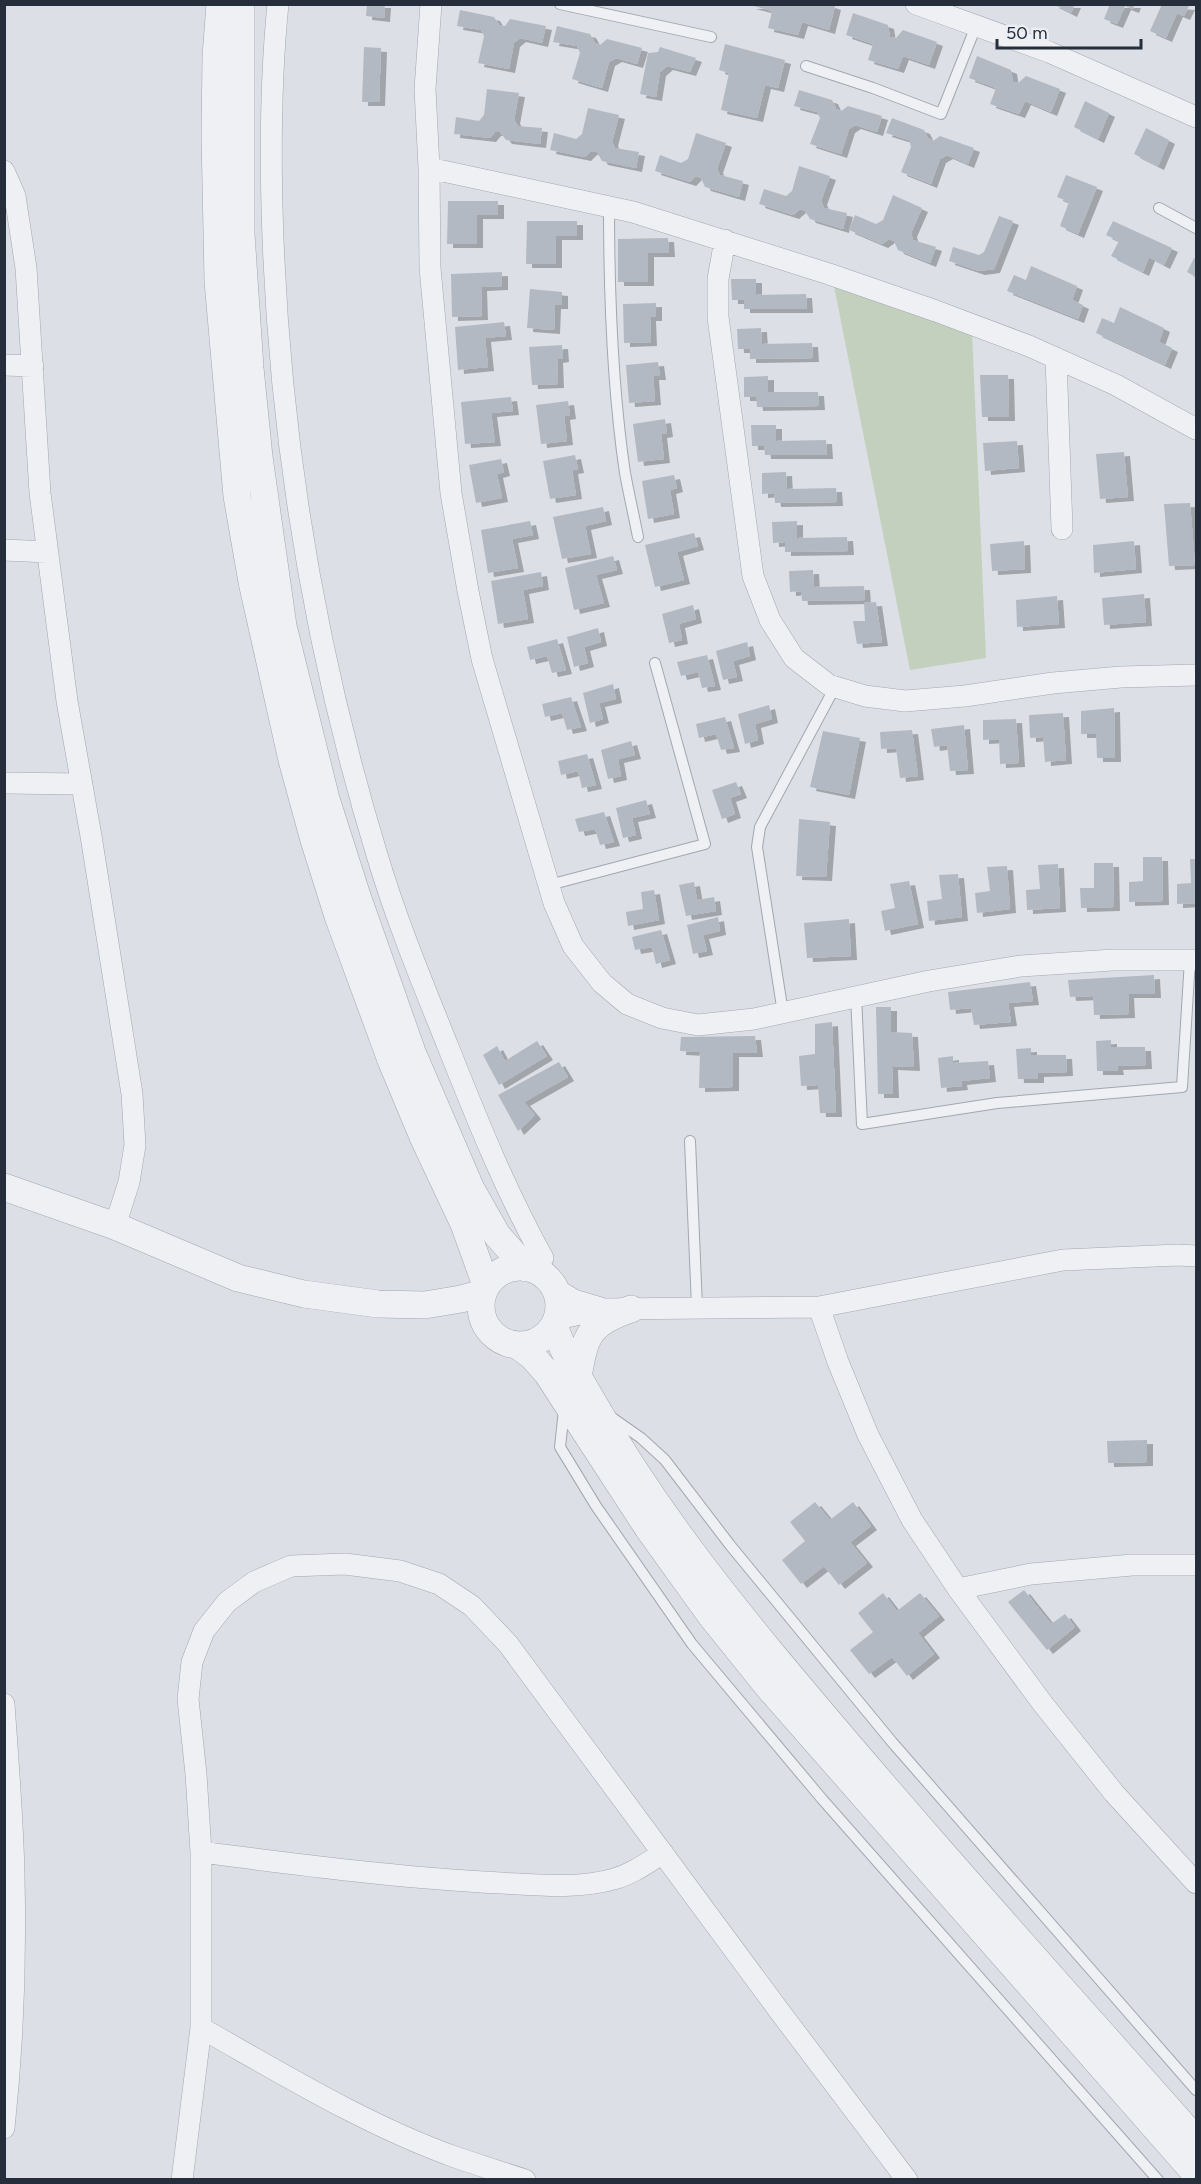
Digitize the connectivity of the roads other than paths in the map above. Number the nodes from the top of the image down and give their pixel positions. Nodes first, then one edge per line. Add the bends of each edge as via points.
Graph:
1 (220, 4) edge
2 (241, 4) edge
3 (278, 4) edge
4 (431, 4) edge
5 (560, 4) edge
6 (916, 4) edge
7 (976, 26) junction
8 (711, 37) dead end
9 (806, 66) dead end
10 (1197, 117) edge
11 (429, 168) junction
12 (4, 171) edge
13 (609, 207) junction
14 (1159, 208) dead end
15 (1197, 228) edge
16 (725, 240) junction
17 (1056, 358) junction
18 (4, 365) edge
19 (33, 366) junction
20 (1197, 429) edge
21 (1062, 529) dead end
22 (638, 537) dead end
23 (4, 550) edge
24 (48, 552) junction
25 (655, 663) dead end
26 (1197, 675) edge
27 (835, 687) junction
28 (4, 783) edge
29 (82, 784) junction
30 (549, 885) junction
31 (1193, 960) edge
32 (856, 996) junction
33 (783, 1013) junction
34 (690, 1141) dead end
35 (4, 1186) edge
36 (116, 1226) junction
37 (474, 1248) junction
38 (1197, 1256) edge
39 (535, 1263) junction
40 (554, 1287) junction
41 (485, 1289) junction
42 (429, 1304) junction
43 (697, 1307) junction
44 (819, 1307) junction
45 (618, 1309) junction
46 (555, 1322) junction
47 (486, 1326) junction
48 (517, 1345) junction
49 (578, 1377) junction
50 (565, 1400) junction
51 (595, 1406) junction
52 (1197, 1565) edge
53 (958, 1589) junction
54 (4, 1704) edge
55 (201, 1852) junction
56 (663, 1853) junction
57 (1197, 1883) edge
58 (201, 2028) junction
59 (1197, 2090) edge
60 (4, 2128) edge
61 (1197, 2140) edge
62 (1197, 2174) edge
63 (182, 2180) edge
64 (525, 2180) edge
65 (907, 2180) edge
66 (1158, 2180) edge

1 - 37 street via 215,135 218,281 237,496 254,593 292,760 338,916 391,1060
2 - 39 street via 241,234 250,368 283,626 326,799 412,1052 471,1189 497,1235
3 - 39 street via 272,62 270,166 275,302 303,542 327,664 377,856 418,972 520,1216
4 - 11 street via 425,89
5 - 8 lane
6 - 7 street
7 - 9 lane via 941,114
7 - 10 street via 1049,52
11 - 13 street
11 - 30 street via 430,268 453,504 482,659
12 - 19 street via 15,196 26,268
13 - 16 street
13 - 22 lane via 617,407
14 - 15 lane
16 - 17 street via 936,311
16 - 27 street via 718,279 718,317 753,576 770,620 794,658
17 - 20 street
17 - 21 street
18 - 19 street
19 - 24 street via 40,493
23 - 24 street
24 - 29 street
25 - 30 lane via 705,844
26 - 27 street via 1121,677 905,701
27 - 33 lane via 760,827 757,847
28 - 29 street
29 - 36 street via 132,1094 135,1145
30 - 33 street via 573,946 602,983 627,1004 662,1018 698,1025
31 - 32 street via 1021,966
31 - 32 lane via 1182,1087 997,1103 862,1124
32 - 33 street
34 - 43 lane
35 - 36 street
36 - 42 street via 238,1278 304,1294 378,1304
37 - 41 street
37 - 42 street via 469,1273 462,1284
38 - 44 street via 1063,1260
39 - 40 street
39 - 41 street via 505,1270 494,1276
40 - 45 street via 574,1299
40 - 46 street via 559,1309
41 - 42 street
41 - 47 street via 481,1309
42 - 47 street via 468,1313
43 - 44 street
43 - 45 street
44 - 53 street via 868,1435 912,1520
45 - 46 street
45 - 49 street via 592,1331 583,1347
46 - 48 street via 538,1341
46 - 49 street via 559,1341
47 - 48 street via 500,1340
48 - 50 street via 532,1356
49 - 51 street
50 - 62 street via 648,1528 770,1689
50 - 66 lane via 560,1447 596,1506 693,1644 822,1798
51 - 59 lane via 665,1460 899,1750
51 - 61 street via 675,1531 736,1611 850,1748
52 - 53 street via 1132,1565 1030,1574
53 - 57 street via 1114,1793
54 - 60 street via 14,1876 14,1989
55 - 56 street via 388,1876 546,1885 594,1884 616,1879
55 - 56 street via 188,1699 192,1662 204,1631 227,1602 254,1582 291,1566 345,1564 400,1571 439,1584 472,1606 508,1644
55 - 58 street
56 - 65 street
58 - 63 street
58 - 64 street via 394,2131 454,2157

